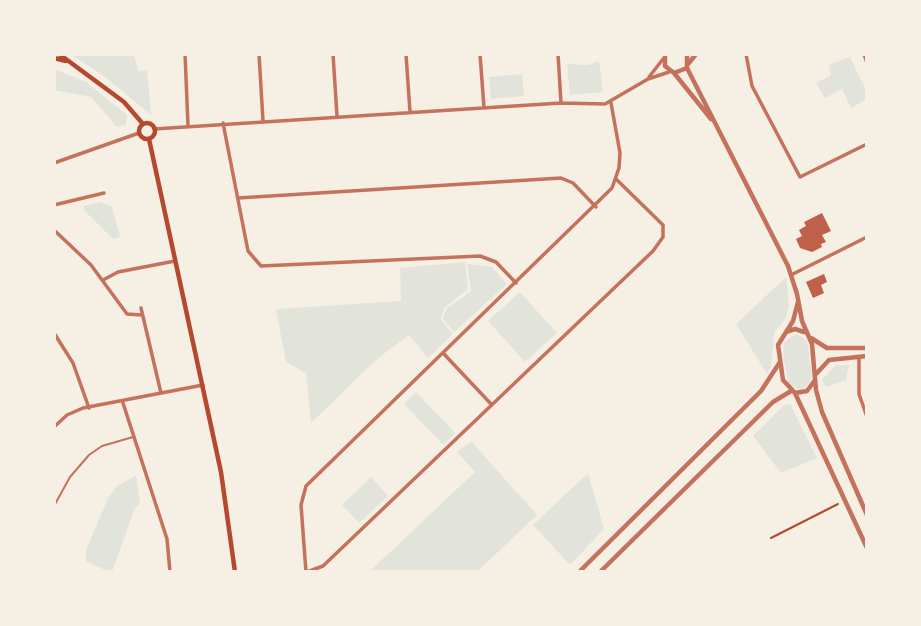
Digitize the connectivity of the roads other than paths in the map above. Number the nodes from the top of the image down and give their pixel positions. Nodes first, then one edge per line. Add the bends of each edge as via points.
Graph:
1 (59, 54) edge
2 (185, 54) edge
3 (259, 54) edge
4 (333, 54) edge
5 (406, 54) edge
6 (480, 54) edge
7 (558, 54) edge
8 (687, 54) edge
9 (696, 54) edge
10 (746, 54) edge
11 (864, 54) edge
12 (665, 56) edge
13 (54, 58) edge
14 (867, 64) edge
15 (688, 65) junction
16 (79, 69) junction
17 (672, 73) junction
18 (648, 79) junction
19 (561, 103) junction
20 (611, 103) junction
21 (484, 108) junction
22 (410, 112) junction
23 (337, 116) junction
24 (263, 121) junction
25 (223, 123) junction
26 (143, 124) junction
27 (188, 125) junction
28 (155, 129) junction
29 (138, 134) junction
30 (722, 134) junction
31 (149, 139) junction
32 (867, 144) edge
33 (54, 163) edge
34 (616, 179) junction
35 (104, 193) dead end
36 (238, 198) junction
37 (54, 205) edge
38 (596, 207) junction
39 (54, 230) edge
40 (867, 237) edge
41 (177, 261) junction
42 (791, 275) junction
43 (103, 280) junction
44 (516, 283) junction
45 (797, 294) junction
46 (141, 308) dead end
47 (142, 315) junction
48 (54, 333) edge
49 (784, 334) junction
50 (809, 336) junction
51 (867, 348) edge
52 (443, 353) junction
53 (867, 356) edge
54 (859, 357) junction
55 (780, 362) junction
56 (816, 377) junction
57 (203, 385) junction
58 (793, 392) junction
59 (161, 393) junction
60 (124, 403) junction
61 (492, 405) junction
62 (89, 408) junction
63 (867, 416) edge
64 (54, 427) edge
65 (133, 436) junction
66 (54, 506) edge
67 (867, 515) edge
68 (867, 548) edge
69 (170, 572) edge
70 (235, 572) edge
71 (307, 572) edge
72 (579, 572) edge
73 (600, 572) edge

1 - 16 main road
2 - 27 street
3 - 24 street
4 - 23 street
5 - 22 street
6 - 21 street
7 - 19 street
8 - 15 street
9 - 15 street
10 - 32 street via 752,86 800,177
11 - 14 street
12 - 17 street
12 - 18 street
13 - 16 main road
15 - 17 street
15 - 30 street
16 - 26 main road via 134,109
17 - 18 street
17 - 30 street
18 - 20 street
19 - 20 street
19 - 21 street
20 - 34 street via 619,144
21 - 22 street
22 - 23 street
23 - 24 street
24 - 25 street
25 - 27 street
25 - 36 street
26 - 28 main road
26 - 29 main road
27 - 28 street
28 - 31 main road
29 - 31 main road
29 - 33 street
30 - 42 street
31 - 41 main road
34 - 38 street
34 - 61 street via 659,219 663,237
35 - 37 street
36 - 38 street via 561,178
36 - 44 street via 248,251 261,266 480,256 496,262
38 - 44 street
39 - 43 street
40 - 42 street
41 - 43 street via 117,272
41 - 57 main road
42 - 45 street
43 - 47 street via 127,314
44 - 52 street
45 - 49 street via 793,321
45 - 50 street
46 - 47 street
47 - 59 street
48 - 62 street via 73,363
49 - 50 street via 795,329
49 - 55 street via 778,345
50 - 51 street via 827,348
50 - 56 street
52 - 61 street
52 - 71 street via 306,486 301,505
53 - 54 street
54 - 56 street via 829,360
54 - 63 street via 859,394
55 - 58 street via 783,380
55 - 72 street via 761,391
56 - 58 street via 807,391
56 - 67 street via 825,419
57 - 59 street
57 - 70 main road
58 - 68 street
58 - 73 street via 773,402
59 - 60 street
60 - 62 street
60 - 65 street
61 - 71 street via 323,566
62 - 64 street via 67,415
65 - 66 lane via 89,455
65 - 69 street via 167,539

